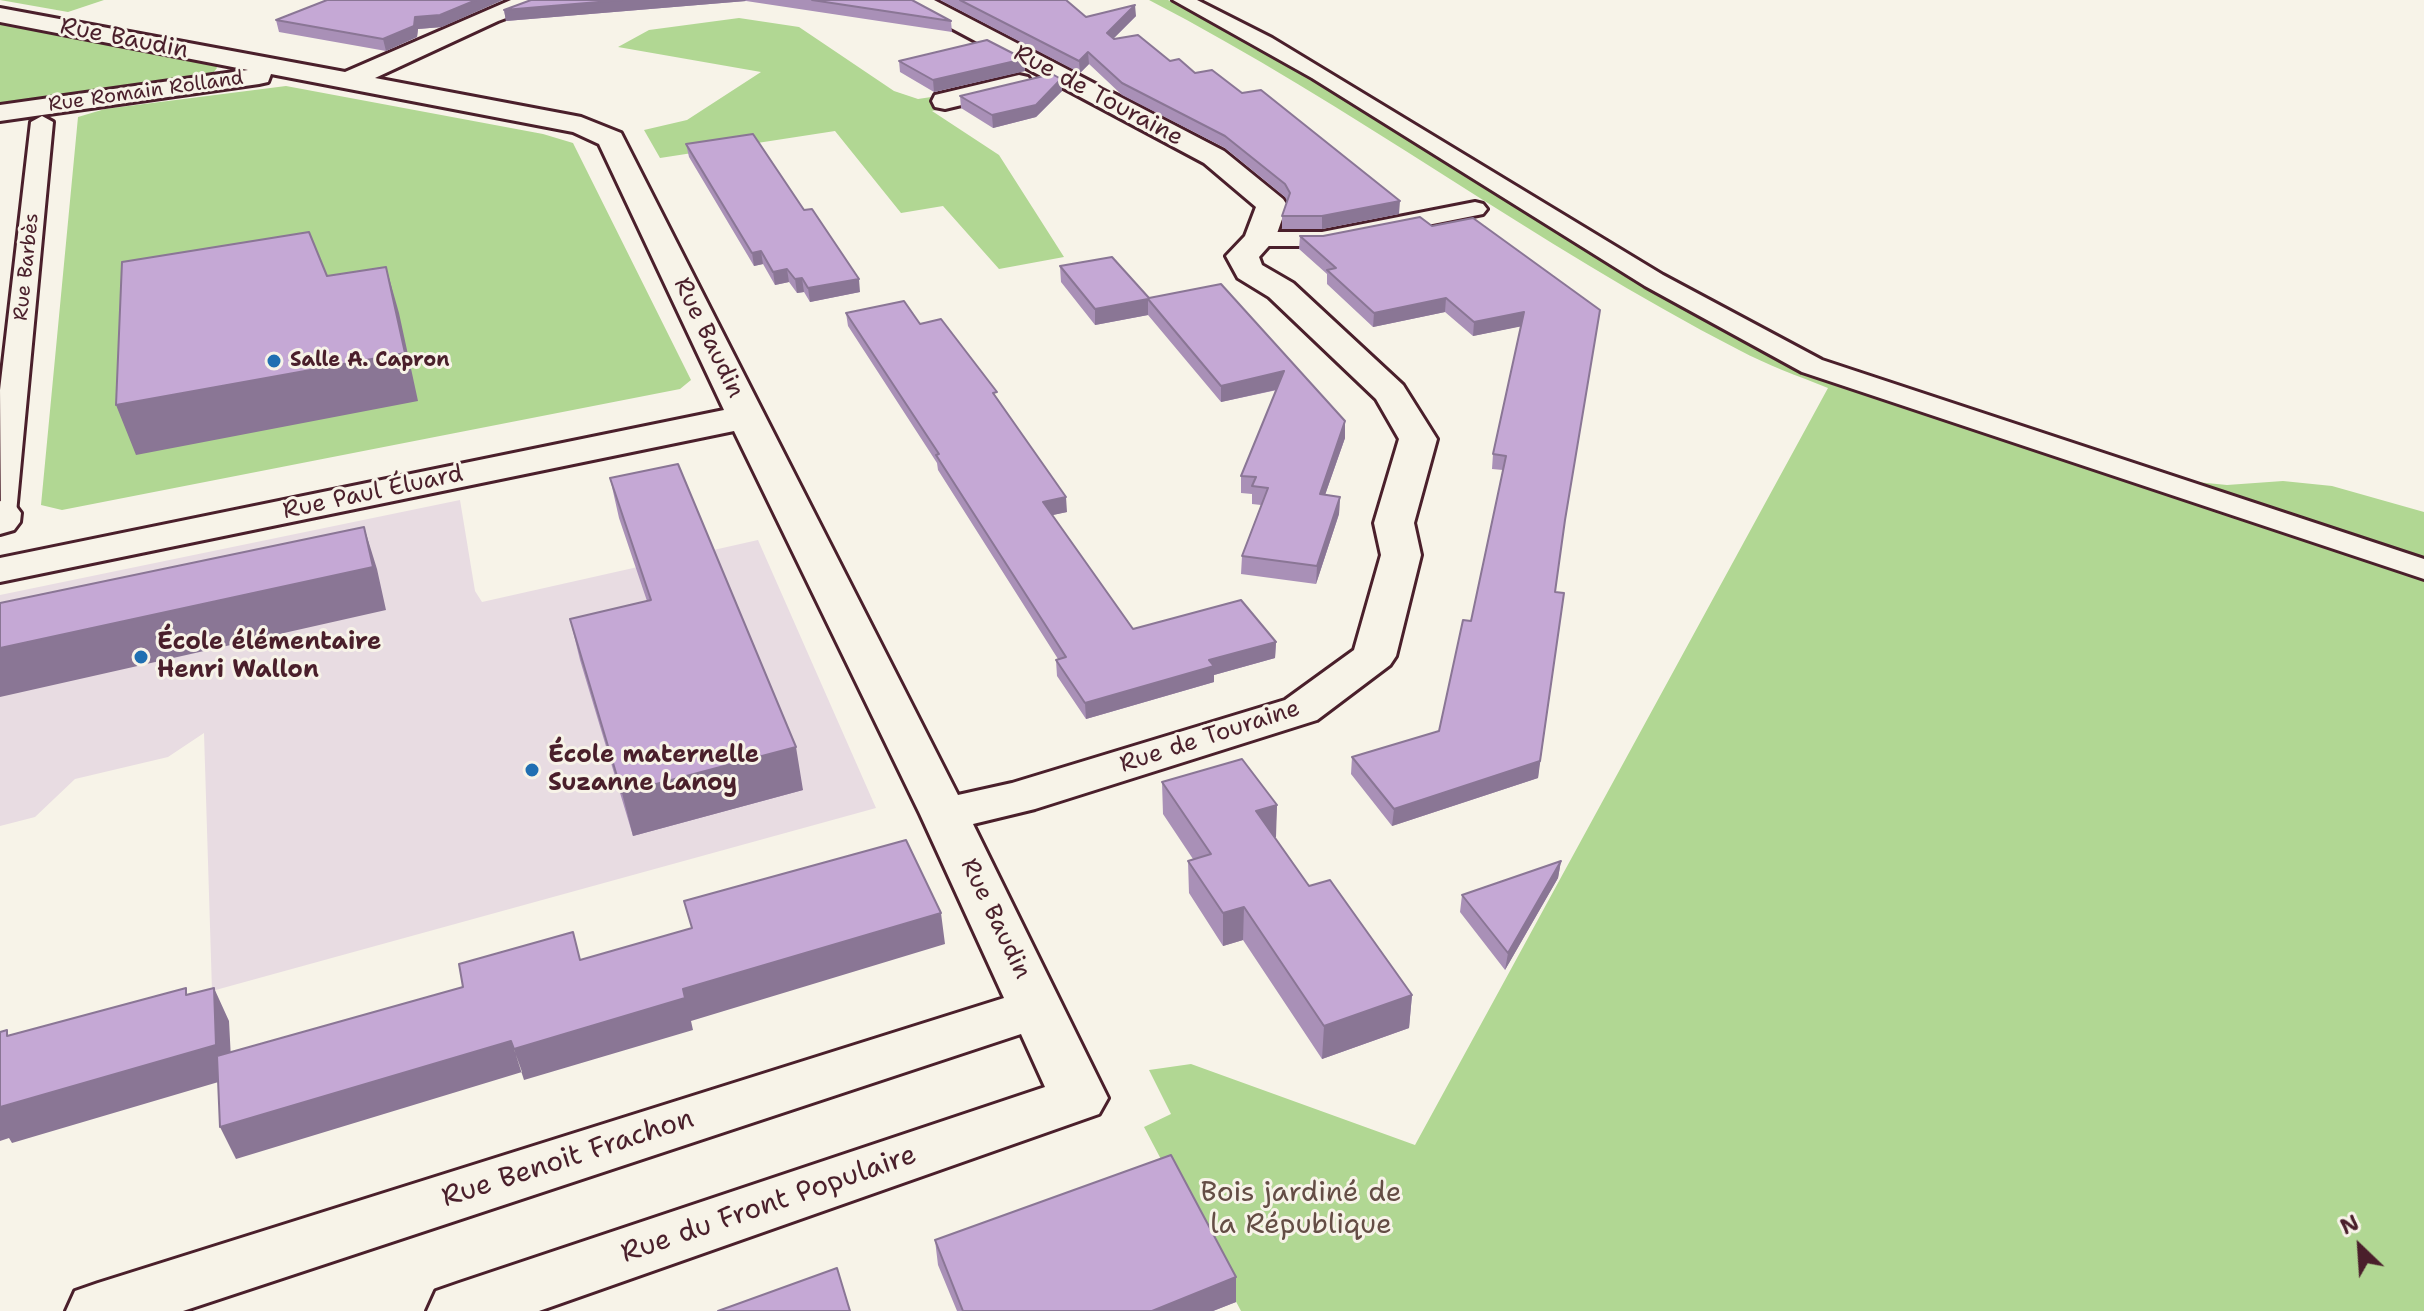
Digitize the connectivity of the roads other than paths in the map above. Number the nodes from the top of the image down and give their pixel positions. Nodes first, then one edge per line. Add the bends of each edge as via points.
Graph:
1 (533, 0) edge
2 (916, 0) edge
3 (1182, 0) edge
4 (0, 15) edge
5 (292, 70) junction
6 (1057, 74) junction
7 (348, 81) junction
8 (945, 101) dead end
9 (0, 113) edge
10 (42, 115) junction
11 (1475, 209) dead end
12 (1259, 239) junction
13 (746, 417) junction
14 (1, 517) edge
15 (2424, 569) edge
16 (0, 570) edge
17 (944, 814) junction
18 (1037, 1008) junction
19 (1079, 1098) joint
20 (98, 1311) edge
21 (459, 1311) edge

1 - 7 street
2 - 6 street, Rue de Touraine
3 - 15 lane via 1302,62 1678,294 1812,366
4 - 5 street, Rue Baudin
5 - 7 street, Rue Baudin
5 - 10 street, Rue Romain Rolland
6 - 8 street
6 - 12 street, Rue de Touraine via 1214,157 1272,205
7 - 13 street, Rue Baudin via 581,125 611,139
9 - 10 street, Rue Romain Rolland
10 - 14 lane, Rue Barbès
11 - 12 lane via 1322,239
12 - 17 street, Rue de Touraine via 1242,256 1249,271 1281,290 1390,393 1418,439 1394,523 1401,555 1374,656 1301,710 1018,798
13 - 16 street, Rue Paul Éluard
13 - 17 street, Rue Baudin
17 - 18 street, Rue Baudin
18 - 19 street, Rue Baudin
18 - 20 street, Rue Benoit Frachon
19 - 21 street, Rue du Front Populaire

